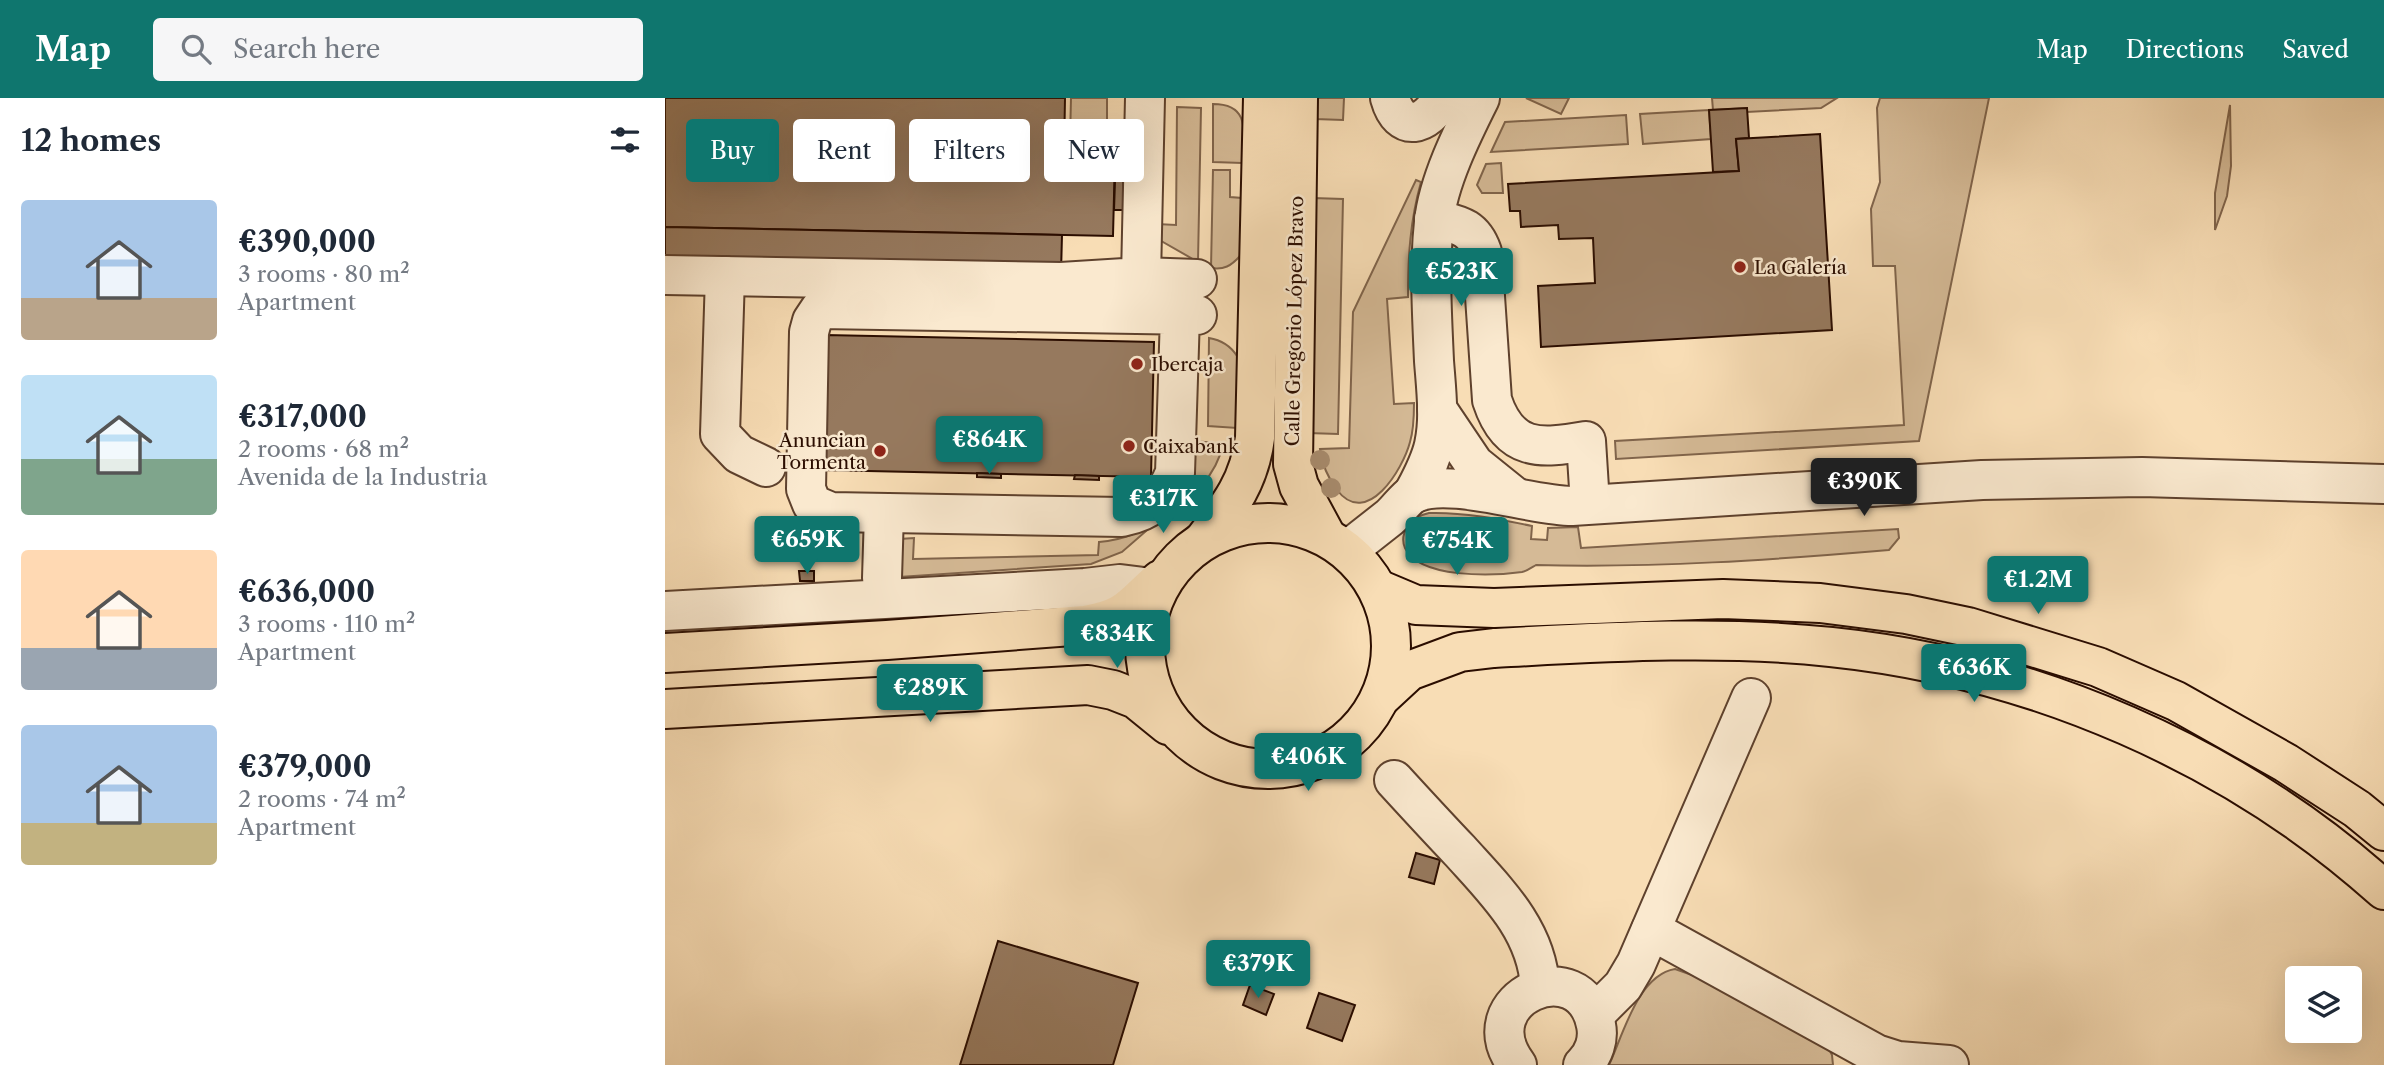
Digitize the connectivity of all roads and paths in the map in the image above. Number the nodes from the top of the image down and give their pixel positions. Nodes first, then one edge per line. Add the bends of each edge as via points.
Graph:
1 (1145, 98) edge
2 (1263, 98) edge
3 (1297, 98) edge
4 (1389, 98) edge
5 (1443, 98) edge
6 (1480, 98) edge
7 (1434, 219) junction
8 (665, 275) edge
9 (725, 276) junction
10 (1142, 277) junction
11 (1192, 303) junction
12 (1437, 409) junction
13 (766, 467) dead end
14 (2384, 484) edge
15 (1413, 494) junction
16 (1519, 500) junction
17 (1590, 504) junction
18 (884, 513) junction
19 (1202, 541) junction
20 (1337, 543) junction
21 (881, 578) dead end
22 (1159, 581) junction
23 (1378, 589) junction
24 (665, 611) edge
25 (665, 653) edge
26 (1382, 696) junction
27 (1751, 698) dead end
28 (665, 709) edge
29 (1194, 745) junction
30 (1394, 780) dead end
31 (2384, 831) edge
32 (2384, 890) edge
33 (1651, 930) junction
34 (1540, 987) junction
35 (1594, 1015) junction
36 (1858, 1056) edge
37 (1517, 1065) edge
38 (1583, 1065) edge
39 (1949, 1065) edge

1 - 10 street
2 - 19 main road, Calle Gregorio López Bravo via 1252,461 1235,499
3 - 20 main road, Calle Gregorio López Bravo via 1293,464 1299,486
4 - 5 street via 1401,119 1416,123 1436,111
6 - 7 street
7 - 12 street via 1431,270
7 - 17 street via 1471,232 1482,251 1492,400 1502,424 1520,441 1534,445 1586,441
8 - 9 street
9 - 10 street via 1061,282
9 - 13 street via 720,434 739,454
10 - 11 street
11 - 18 street via 1175,472 1168,489 1142,513 1122,517
11 - 18 street via 820,309 809,332 806,489 812,504 831,512
12 - 15 street via 1434,445
12 - 16 street via 1474,464
14 - 17 street via 1982,480
15 - 16 street via 1454,489
15 - 20 street via 1392,515
16 - 17 street via 1555,506
18 - 21 street
19 - 20 main road via 1224,530 1272,522 1296,525
19 - 22 main road
20 - 23 main road
22 - 24 street
22 - 25 main road via 1132,608 1109,621 1085,625
22 - 29 main road via 1148,618 1147,666 1163,710
23 - 26 main road via 1392,637 1389,676
23 - 31 main road via 1416,604 1494,608 1723,598 1820,603 1968,627 2098,667 2176,701 2286,763
26 - 29 main road via 1352,737 1313,761 1274,769 1232,764
26 - 32 main road via 1409,671 1459,652 1494,648 1709,640 1832,647 1923,662 2049,696 2184,753 2315,833
27 - 33 street
28 - 29 main road via 1087,685 1136,699
30 - 34 street via 1508,905 1528,936
33 - 35 street via 1623,986
33 - 36 street
34 - 35 street via 1567,988 1588,1004
34 - 37 street via 1516,1001 1508,1013 1505,1041
35 - 38 street via 1595,1047
36 - 39 street

